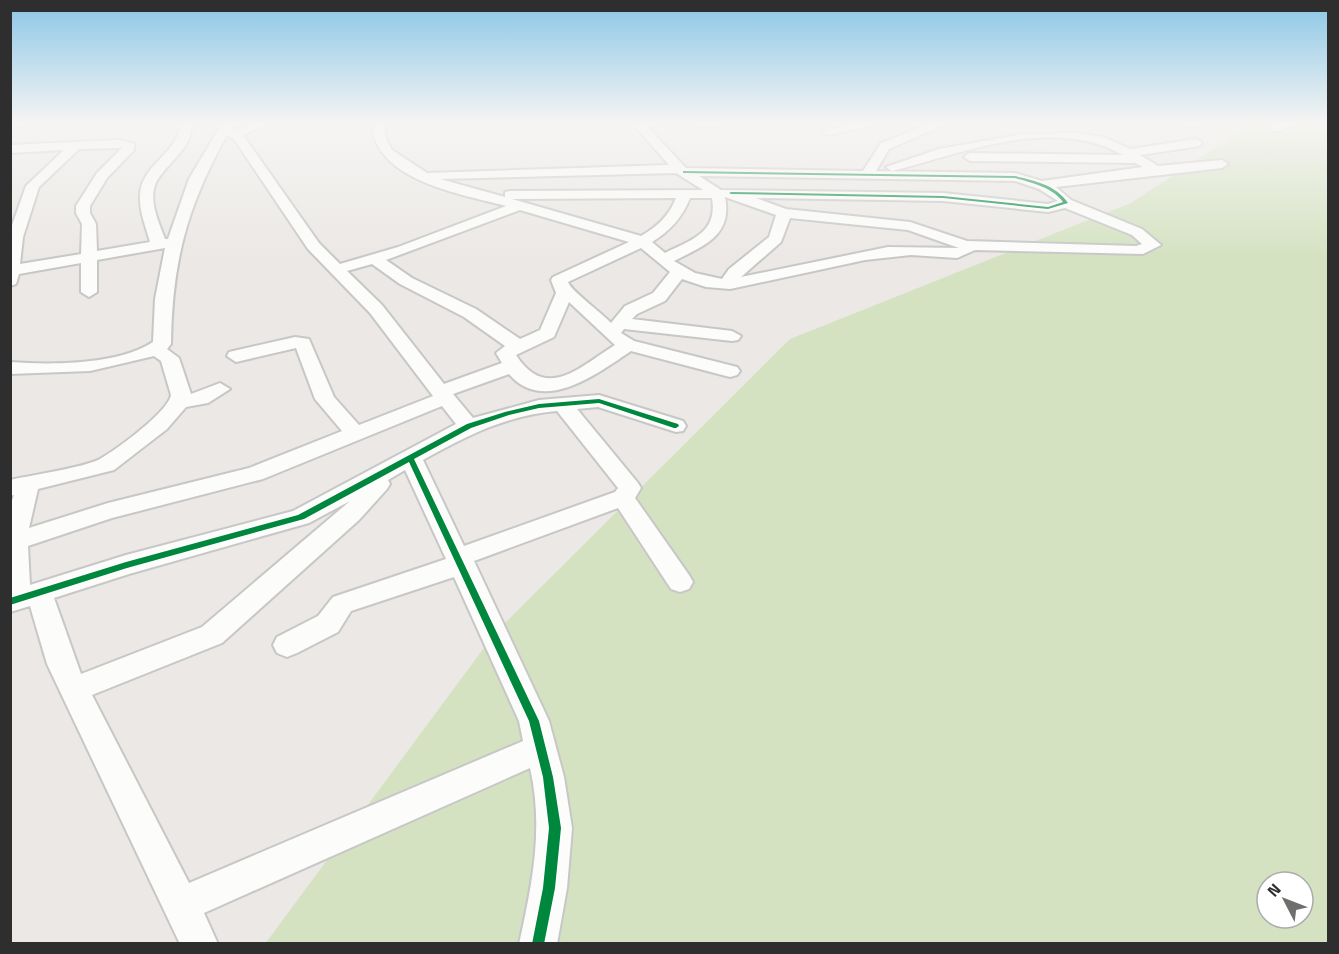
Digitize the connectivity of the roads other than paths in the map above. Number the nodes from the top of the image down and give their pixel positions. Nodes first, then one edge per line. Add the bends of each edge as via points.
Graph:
1 (51, 168) edge
2 (110, 168) edge
3 (161, 168) edge
4 (204, 168) edge
5 (260, 168) edge
6 (407, 168) edge
7 (678, 168) edge
8 (872, 168) edge
9 (891, 168) edge
10 (1009, 168) edge
11 (1151, 168) edge
12 (1183, 168) edge
13 (615, 170) joint
14 (1155, 170) junction
15 (682, 171) junction
16 (872, 174) junction
17 (424, 176) junction
18 (1015, 177) junction
19 (1040, 185) junction
20 (724, 193) junction
21 (31, 194) junction
22 (684, 195) junction
23 (10, 196) edge
24 (490, 198) junction
25 (1066, 203) junction
26 (520, 205) junction
27 (784, 213) junction
28 (642, 242) junction
29 (167, 244) junction
30 (964, 245) junction
31 (89, 258) junction
32 (375, 259) junction
33 (664, 260) junction
34 (335, 270) junction
35 (682, 271) junction
36 (11, 274) edge
37 (730, 284) junction
38 (89, 292) dead end
39 (564, 293) junction
40 (616, 328) junction
41 (732, 336) dead end
42 (628, 345) junction
43 (519, 346) junction
44 (156, 350) junction
45 (236, 356) dead end
46 (513, 366) junction
47 (13, 371) edge
48 (730, 371) dead end
49 (220, 389) dead end
50 (443, 395) junction
51 (180, 402) junction
52 (562, 403) junction
53 (469, 426) junction
54 (676, 426) dead end
55 (356, 434) junction
56 (411, 459) junction
57 (384, 474) junction
58 (20, 485) edge
59 (623, 498) junction
60 (14, 530) edge
61 (461, 560) junction
62 (680, 582) dead end
63 (22, 598) edge
64 (287, 645) dead end
65 (75, 689) junction
66 (541, 748) junction
67 (182, 904) junction
68 (200, 944) edge
69 (538, 944) edge

1 - 21 street via 38,179
2 - 31 street via 83,206 90,224
3 - 29 street via 148,185 148,203
4 - 29 street
5 - 34 street
6 - 17 street
7 - 15 street
8 - 16 street
9 - 16 street
10 - 18 street
11 - 14 street
12 - 14 street
13 - 15 street
13 - 17 street
14 - 19 street
15 - 16 street
15 - 20 street
16 - 18 street
17 - 24 street
18 - 19 street
19 - 25 street
20 - 22 street
20 - 25 street via 943,197 1048,208
20 - 27 street
20 - 33 street via 718,223 704,237
21 - 23 street
21 - 36 street via 16,237
22 - 24 street
22 - 28 street via 681,210
24 - 26 street
25 - 30 street via 1137,232 1153,244 1138,251
26 - 28 street
26 - 32 street
27 - 30 street via 910,226
27 - 37 street via 776,239 735,272
28 - 33 street
28 - 39 street via 563,277 559,280
29 - 31 street
29 - 44 street via 164,338
30 - 37 street via 969,248 960,254 911,250 866,255
31 - 36 street
31 - 38 street
32 - 34 street
32 - 43 street
33 - 35 street
34 - 50 street via 376,309
35 - 37 street via 714,284
35 - 40 street via 659,297 638,305
39 - 40 street via 580,300
39 - 43 street via 548,333
40 - 41 street
40 - 42 street
42 - 46 street via 588,373 550,385 531,385
42 - 48 street
43 - 46 street via 505,353
44 - 47 street via 94,364
44 - 51 street via 170,358
45 - 55 street via 303,343 325,399
46 - 50 street
49 - 51 street via 201,399
50 - 53 street
50 - 55 street
51 - 58 street via 160,424 106,465
52 - 53 street via 507,413
52 - 54 street via 599,401
52 - 59 street via 630,488
53 - 56 street
55 - 60 street via 255,474
56 - 57 street
56 - 61 street
57 - 63 street via 301,518 126,565
57 - 65 street via 377,488 351,514 212,635
58 - 60 street
59 - 61 street
59 - 62 street
60 - 63 street
61 - 64 street via 434,575 342,604 328,624
61 - 66 street via 534,721
63 - 65 street
65 - 67 street
66 - 67 street
66 - 69 street via 555,828
67 - 68 street

